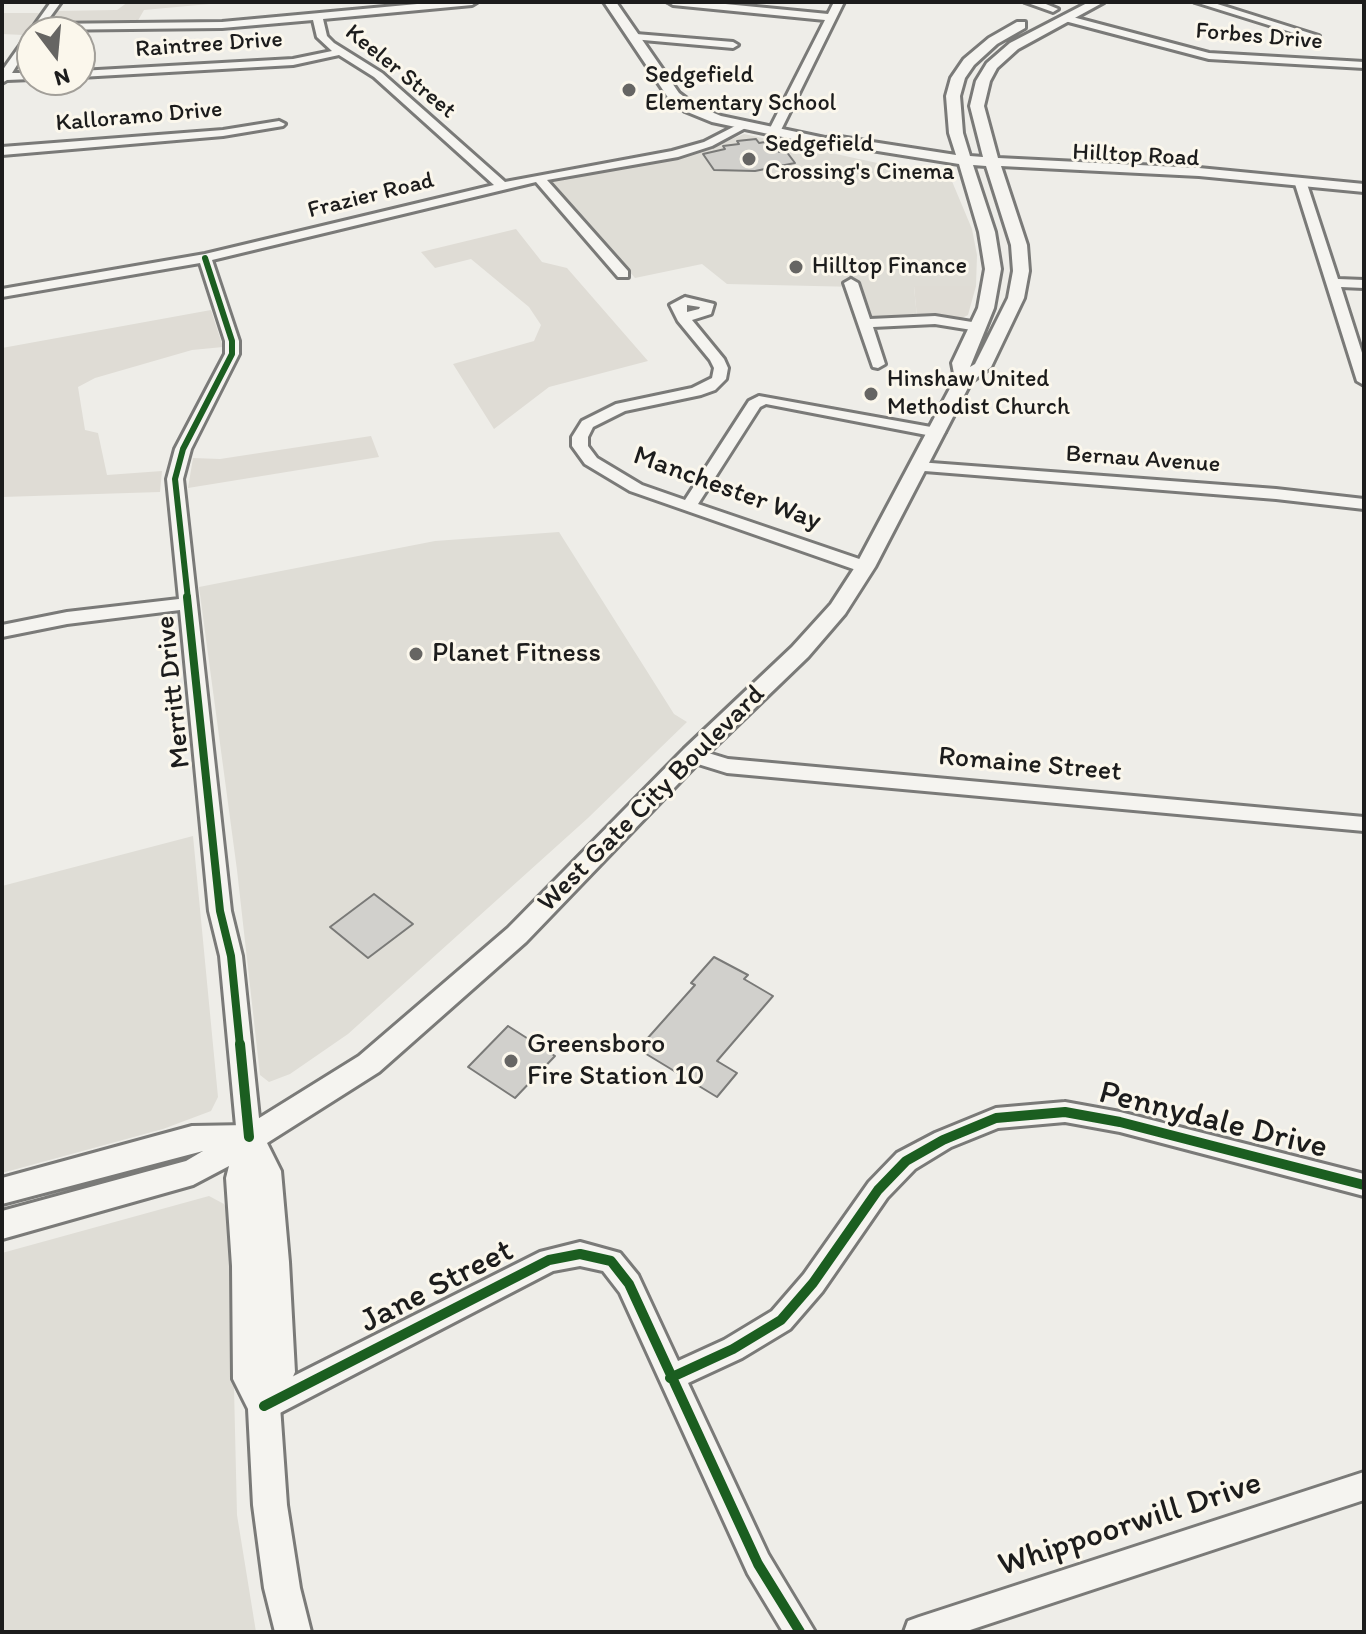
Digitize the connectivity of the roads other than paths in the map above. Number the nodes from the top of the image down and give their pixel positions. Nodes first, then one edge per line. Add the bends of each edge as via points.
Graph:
1 (472, 2) edge
2 (610, 2) edge
3 (673, 2) edge
4 (839, 2) edge
5 (1028, 2) edge
6 (1098, 2) edge
7 (1200, 2) edge
8 (1071, 9) edge
9 (1049, 11) junction
10 (317, 17) junction
11 (831, 17) junction
12 (96, 29) edge
13 (1314, 36) dead end
14 (636, 37) junction
15 (1024, 40) junction
16 (733, 45) dead end
17 (340, 52) junction
18 (16, 57) edge
19 (1364, 65) edge
20 (96, 73) edge
21 (2, 78) edge
22 (279, 124) dead end
23 (745, 125) junction
24 (774, 132) junction
25 (2, 151) edge
26 (966, 166) junction
27 (994, 167) junction
28 (539, 178) junction
29 (1301, 184) junction
30 (502, 186) junction
31 (1364, 188) edge
32 (205, 258) junction
33 (623, 274) dead end
34 (851, 283) dead end
35 (1333, 283) junction
36 (1364, 284) edge
37 (2, 293) edge
38 (683, 318) dead end
39 (863, 323) junction
40 (978, 327) junction
41 (878, 364) dead end
42 (964, 379) junction
43 (1364, 381) edge
44 (937, 432) junction
45 (918, 467) junction
46 (1364, 504) edge
47 (689, 506) junction
48 (865, 567) junction
49 (187, 604) junction
50 (2, 631) edge
51 (692, 755) junction
52 (1364, 824) edge
53 (249, 1137) junction
54 (1364, 1185) edge
55 (2, 1191) edge
56 (2, 1225) edge
57 (670, 1378) junction
58 (264, 1406) junction
59 (1364, 1486) edge
60 (293, 1632) edge
61 (800, 1632) edge
62 (919, 1632) edge

1 - 10 street
2 - 14 main road, Hilltop Road
3 - 11 street
4 - 11 street
5 - 9 street
6 - 8 main road, West Gate City Boulevard
7 - 13 street
8 - 9 main road, West Gate City Boulevard
8 - 15 main road, West Gate City Boulevard
8 - 19 street, Forbes Drive via 1104,29 1209,56
9 - 15 main road via 1054,16
9 - 26 main road, West Gate City Boulevard via 984,48 958,78 952,105
10 - 12 street
10 - 17 street, Keeler Street via 322,37
11 - 24 street
14 - 16 street
14 - 23 main road, Hilltop Road via 678,100 707,116
15 - 27 main road, West Gate City Boulevard via 992,66 980,89 978,115
17 - 20 street, Raintree Drive via 293,62
17 - 30 street, Keeler Street via 378,75
18 - 21 street
22 - 25 street, Kalloramo Drive
23 - 24 main road, Hilltop Road
23 - 28 street, Frazier Road via 686,151
24 - 26 main road, Hilltop Road via 922,167
26 - 27 main road, Hilltop Road
26 - 40 main road, West Gate City Boulevard via 992,257 990,295
27 - 29 main road, Hilltop Road
27 - 42 main road, West Gate City Boulevard via 1019,245 1020,284 982,367
28 - 30 street, Frazier Road
28 - 33 street
29 - 31 main road, Hilltop Road
29 - 35 street
30 - 32 street, Frazier Road
32 - 37 street, Frazier Road
32 - 49 street, Merritt Drive via 233,346 228,367 183,449 175,479
34 - 39 street
35 - 36 street
35 - 43 street
38 - 47 street, Manchester Way via 717,359 719,379 696,392 605,413 587,424 580,446 599,468 636,488
39 - 40 street via 935,320
39 - 41 street
40 - 42 main road, West Gate City Boulevard via 961,363
42 - 44 main road, West Gate City Boulevard
44 - 45 main road, West Gate City Boulevard
44 - 47 street via 774,399 754,404
45 - 46 street, Bernau Avenue
45 - 48 main road, West Gate City Boulevard
47 - 48 street, Manchester Way
48 - 51 main road, West Gate City Boulevard via 838,609 800,652
49 - 50 street
49 - 53 street, Merritt Drive
51 - 52 street, Romaine Street via 727,766
51 - 53 main road, West Gate City Boulevard via 517,935 432,1011 360,1070
53 - 55 main road, West Gate City Boulevard via 192,1139
53 - 56 main road, West Gate City Boulevard via 193,1172
53 - 58 main road, Merritt Drive via 241,1178 249,1379
54 - 57 street, Pennydale Drive via 1106,1119 1065,1112 996,1118 906,1161 878,1190 781,1320
57 - 58 street, Jane Street via 629,1284 611,1261 580,1254 549,1260
57 - 61 street, Jane Street via 758,1564
58 - 60 main road, Merritt Drive via 270,1505
59 - 62 street, Whippoorwill Drive

